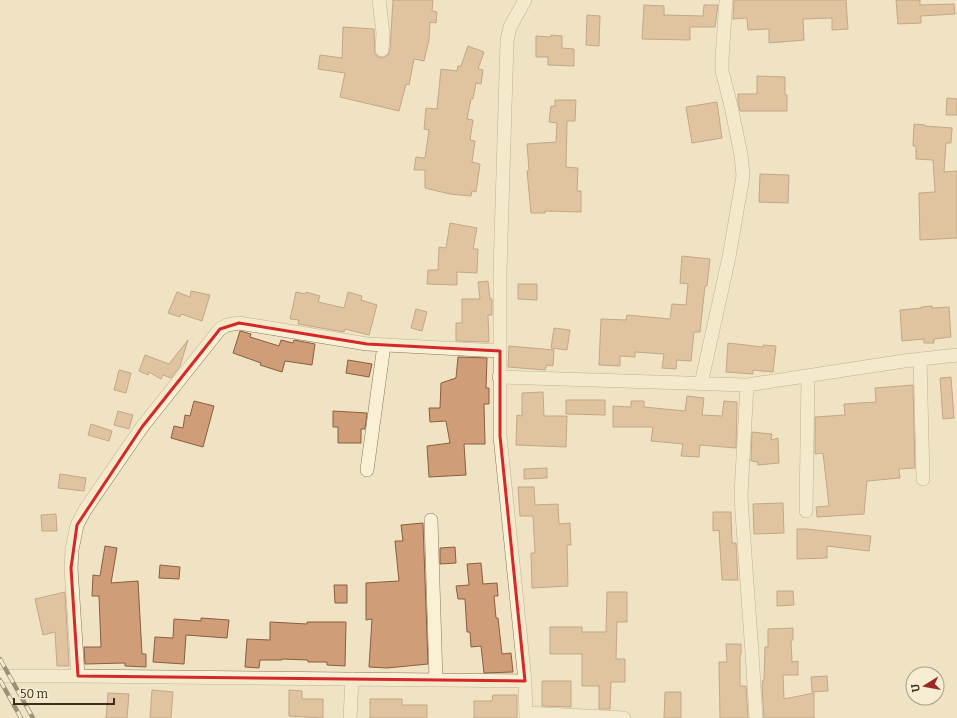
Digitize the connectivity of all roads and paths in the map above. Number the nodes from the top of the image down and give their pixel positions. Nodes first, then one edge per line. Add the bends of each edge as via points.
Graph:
1 (379, 0) edge
2 (525, 0) edge
3 (726, 0) edge
4 (382, 50) dead end
5 (384, 345) junction
6 (500, 351) junction
7 (957, 355) edge
8 (920, 359) junction
9 (499, 377) junction
10 (808, 377) junction
11 (701, 384) junction
12 (747, 385) junction
13 (367, 470) dead end
14 (923, 479) dead end
15 (806, 511) dead end
16 (431, 520) dead end
17 (0, 676) edge
18 (78, 676) junction
19 (352, 679) junction
20 (436, 680) junction
21 (525, 681) junction
22 (526, 715) edge
23 (350, 718) edge
24 (624, 718) edge
25 (756, 718) edge

1 - 4 street via 383,33
2 - 6 street via 510,27 507,41
3 - 11 street via 722,71 741,155 742,176 729,257
5 - 6 street
5 - 13 street
5 - 18 street via 239,323 220,329 142,427 77,525 71,568
6 - 9 street
7 - 8 street
8 - 10 street
8 - 14 street
9 - 11 street
9 - 21 street via 503,479
10 - 12 street
10 - 15 street
11 - 12 street
12 - 25 street via 742,513
16 - 20 street
17 - 18 street
18 - 19 street
19 - 20 street
19 - 23 street
20 - 21 street
21 - 22 street
22 - 24 street

